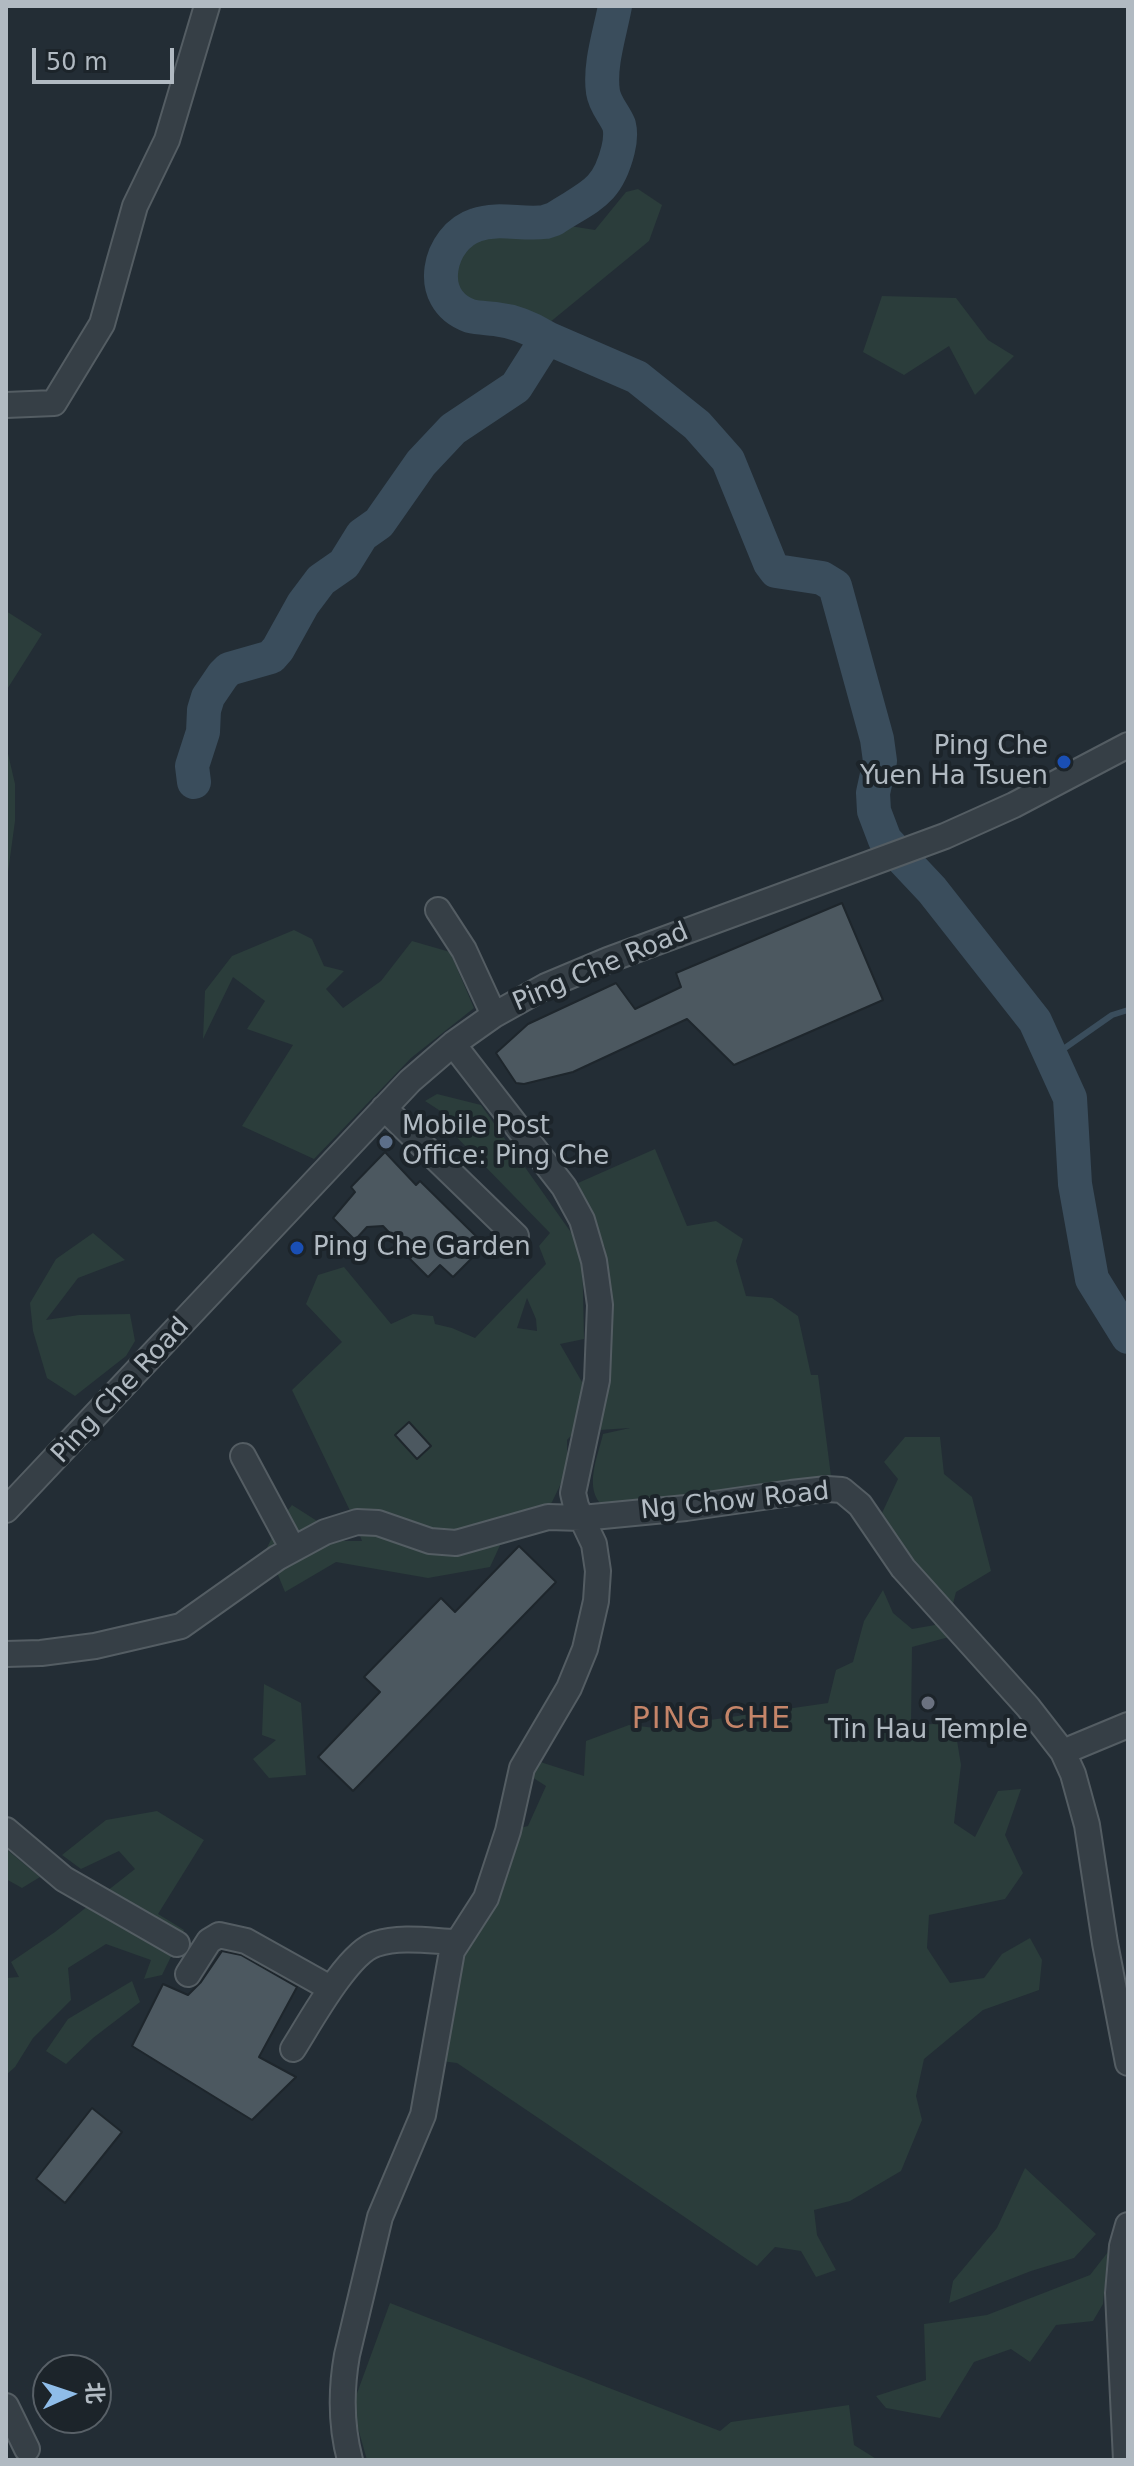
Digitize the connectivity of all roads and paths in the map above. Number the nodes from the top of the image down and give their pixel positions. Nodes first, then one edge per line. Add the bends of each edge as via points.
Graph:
1 (207, 6) edge
2 (6, 405) edge
3 (1128, 745) edge
4 (438, 910) dead end
5 (494, 1015) junction
6 (453, 1044) junction
7 (384, 1108) junction
8 (516, 1236) dead end
9 (243, 1456) dead end
10 (6, 1510) edge
11 (582, 1518) junction
12 (293, 1549) junction
13 (6, 1654) edge
14 (1128, 1725) edge
15 (1063, 1752) junction
16 (6, 1830) edge
17 (456, 1942) junction
18 (177, 1944) dead end
19 (188, 1974) dead end
20 (330, 1988) junction
21 (293, 2049) dead end
22 (1128, 2063) edge
23 (1128, 2225) edge
24 (6, 2406) edge
25 (27, 2449) dead end
26 (350, 2460) edge
27 (1126, 2460) edge

1 - 2 street via 167,140 135,206 102,324 54,403
3 - 5 street, Ping Che Road via 945,836 608,960
4 - 5 street via 464,950
5 - 6 street, Ping Che Road
6 - 7 street, Ping Che Road
6 - 11 street via 564,1187 592,1251 601,1326 596,1391 573,1485
7 - 8 street
7 - 10 street, Ping Che Road
9 - 12 street
11 - 12 street, Ng Chow Road via 548,1517 456,1543 430,1541 365,1521 335,1528
11 - 15 street, Ng Chow Road via 842,1490 860,1505 903,1568
11 - 17 street via 594,1544 598,1585 585,1649 569,1688 522,1768 486,1898
12 - 13 street, Ng Chow Road via 181,1626 95,1646
14 - 15 street
15 - 22 street, Ng Chow Road via 1087,1825
16 - 18 street via 64,1879
17 - 20 street via 373,1944
17 - 26 street via 423,2115 380,2217 347,2355 344,2438
19 - 20 street via 209,1941 219,1935 246,1941
20 - 21 street
23 - 27 street via 1118,2293
24 - 25 street

